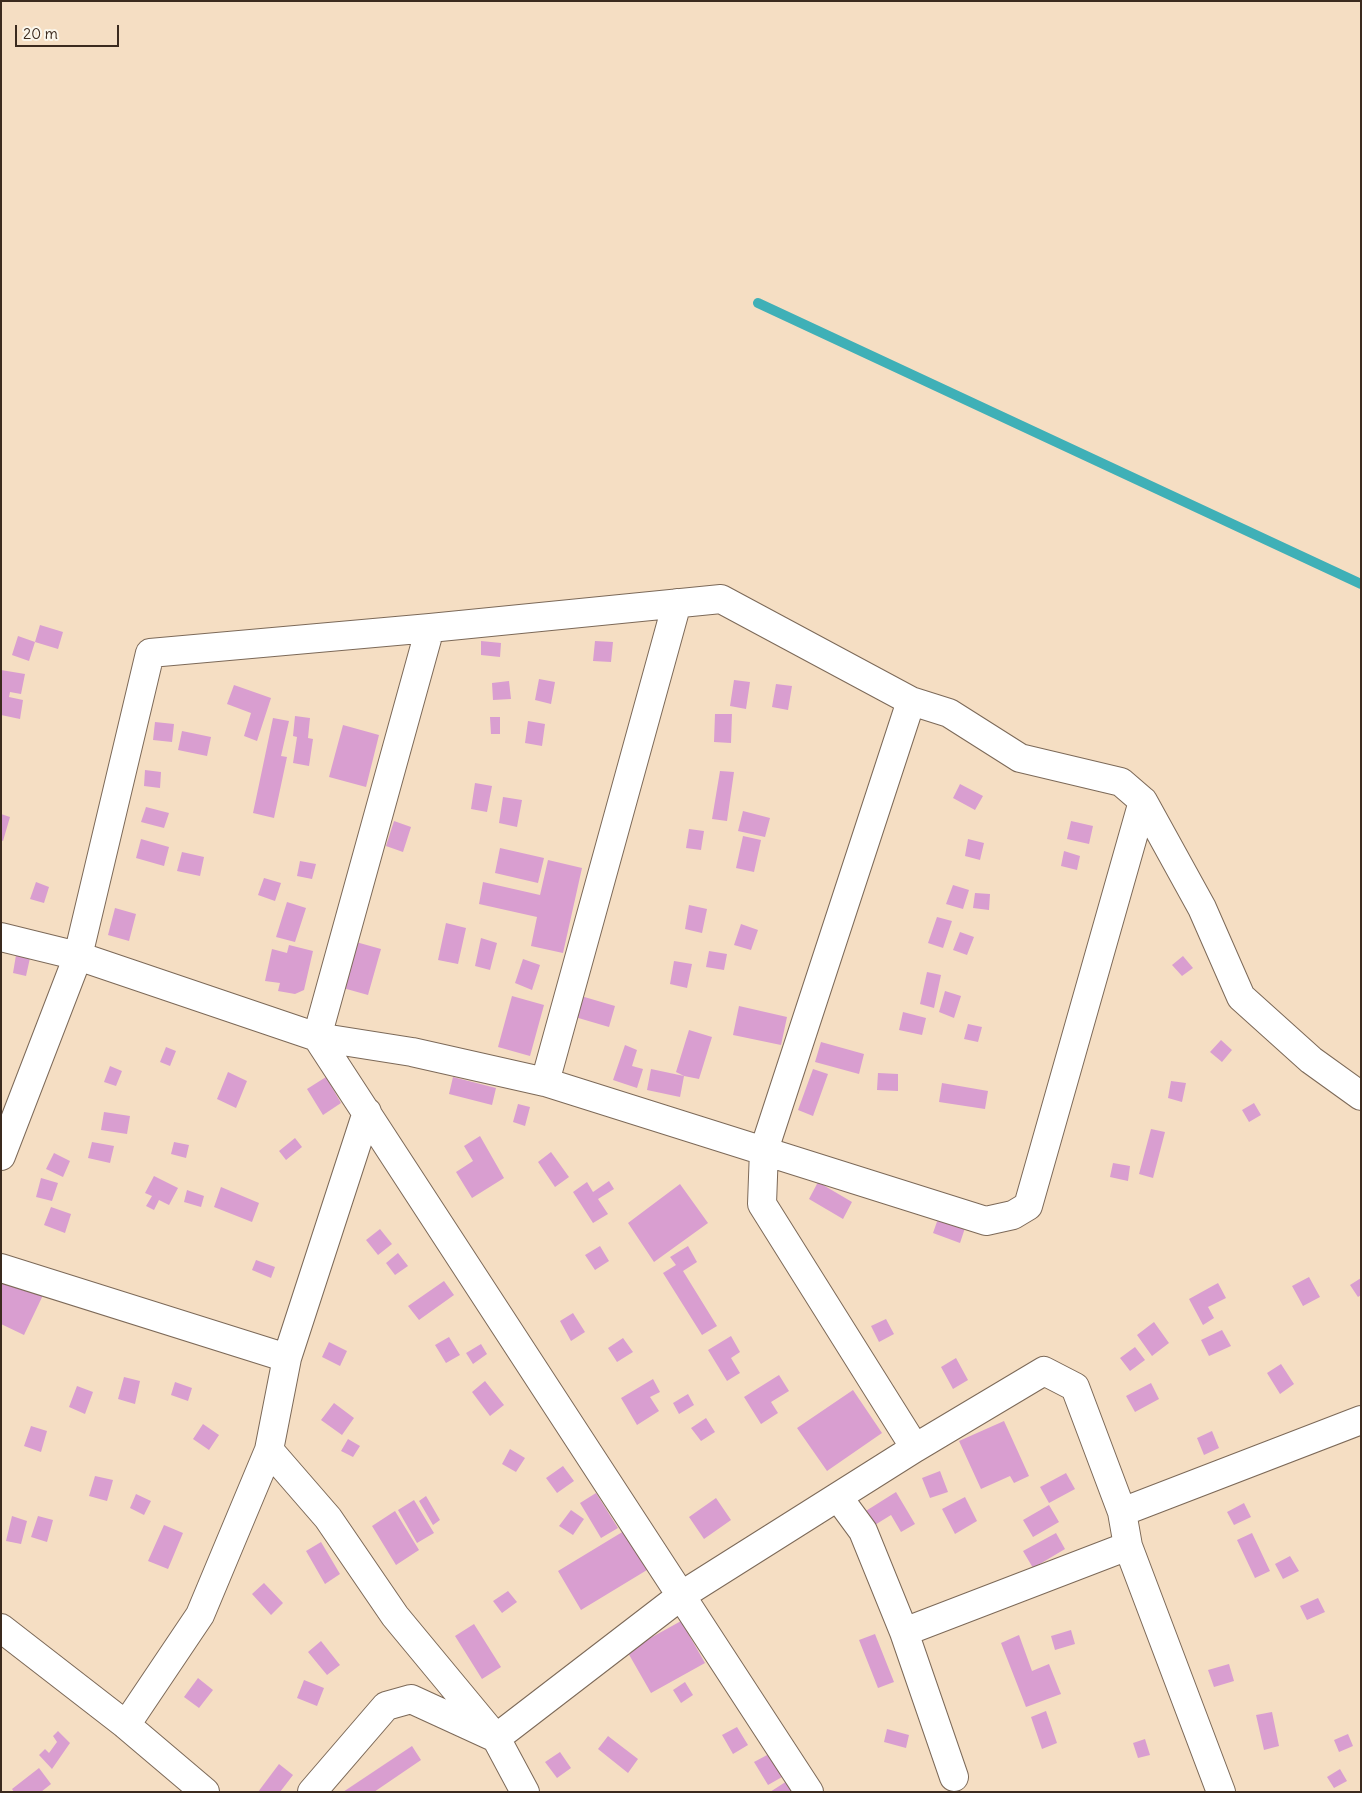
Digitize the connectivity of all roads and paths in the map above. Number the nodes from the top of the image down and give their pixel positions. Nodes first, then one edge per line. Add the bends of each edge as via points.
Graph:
1 (677, 603) junction
2 (430, 628) junction
3 (911, 702) junction
4 (1143, 801) junction
5 (1, 937) edge
6 (78, 956) junction
7 (317, 1037) junction
8 (545, 1082) junction
9 (1361, 1096) edge
10 (367, 1112) junction
11 (764, 1150) junction
12 (1, 1156) edge
13 (1, 1268) edge
14 (287, 1358) junction
15 (1360, 1425) edge
16 (915, 1448) junction
17 (268, 1450) junction
18 (838, 1497) junction
19 (1122, 1512) junction
20 (1128, 1546) junction
21 (682, 1595) junction
22 (1, 1628) edge
23 (904, 1632) junction
24 (126, 1725) junction
25 (496, 1738) junction
26 (954, 1777) dead end
27 (205, 1792) edge
28 (312, 1792) edge
29 (525, 1792) edge
30 (809, 1792) edge
31 (1221, 1792) edge

1 - 2 street
1 - 3 street via 721,599
1 - 8 street
2 - 6 street via 150,653
2 - 7 street
3 - 4 street via 949,713 1020,758 1121,782
3 - 11 street
4 - 9 street via 1202,908 1241,997 1310,1060
4 - 11 street via 1028,1206 1013,1215 986,1221
5 - 6 street
6 - 7 street
6 - 12 street
7 - 8 street via 412,1052
7 - 10 street
8 - 11 street
10 - 14 street
10 - 21 street
11 - 16 street via 762,1204
13 - 14 street
14 - 17 street
15 - 19 street
16 - 18 street
16 - 19 street via 1044,1371 1075,1388
17 - 24 street via 200,1615
17 - 25 street via 328,1518 395,1616
18 - 21 street
18 - 23 street via 863,1531
19 - 20 street
20 - 23 street
20 - 31 street
21 - 25 street
21 - 30 street
22 - 24 street
23 - 26 street
24 - 27 street
25 - 28 street via 411,1699 386,1706
25 - 29 street

